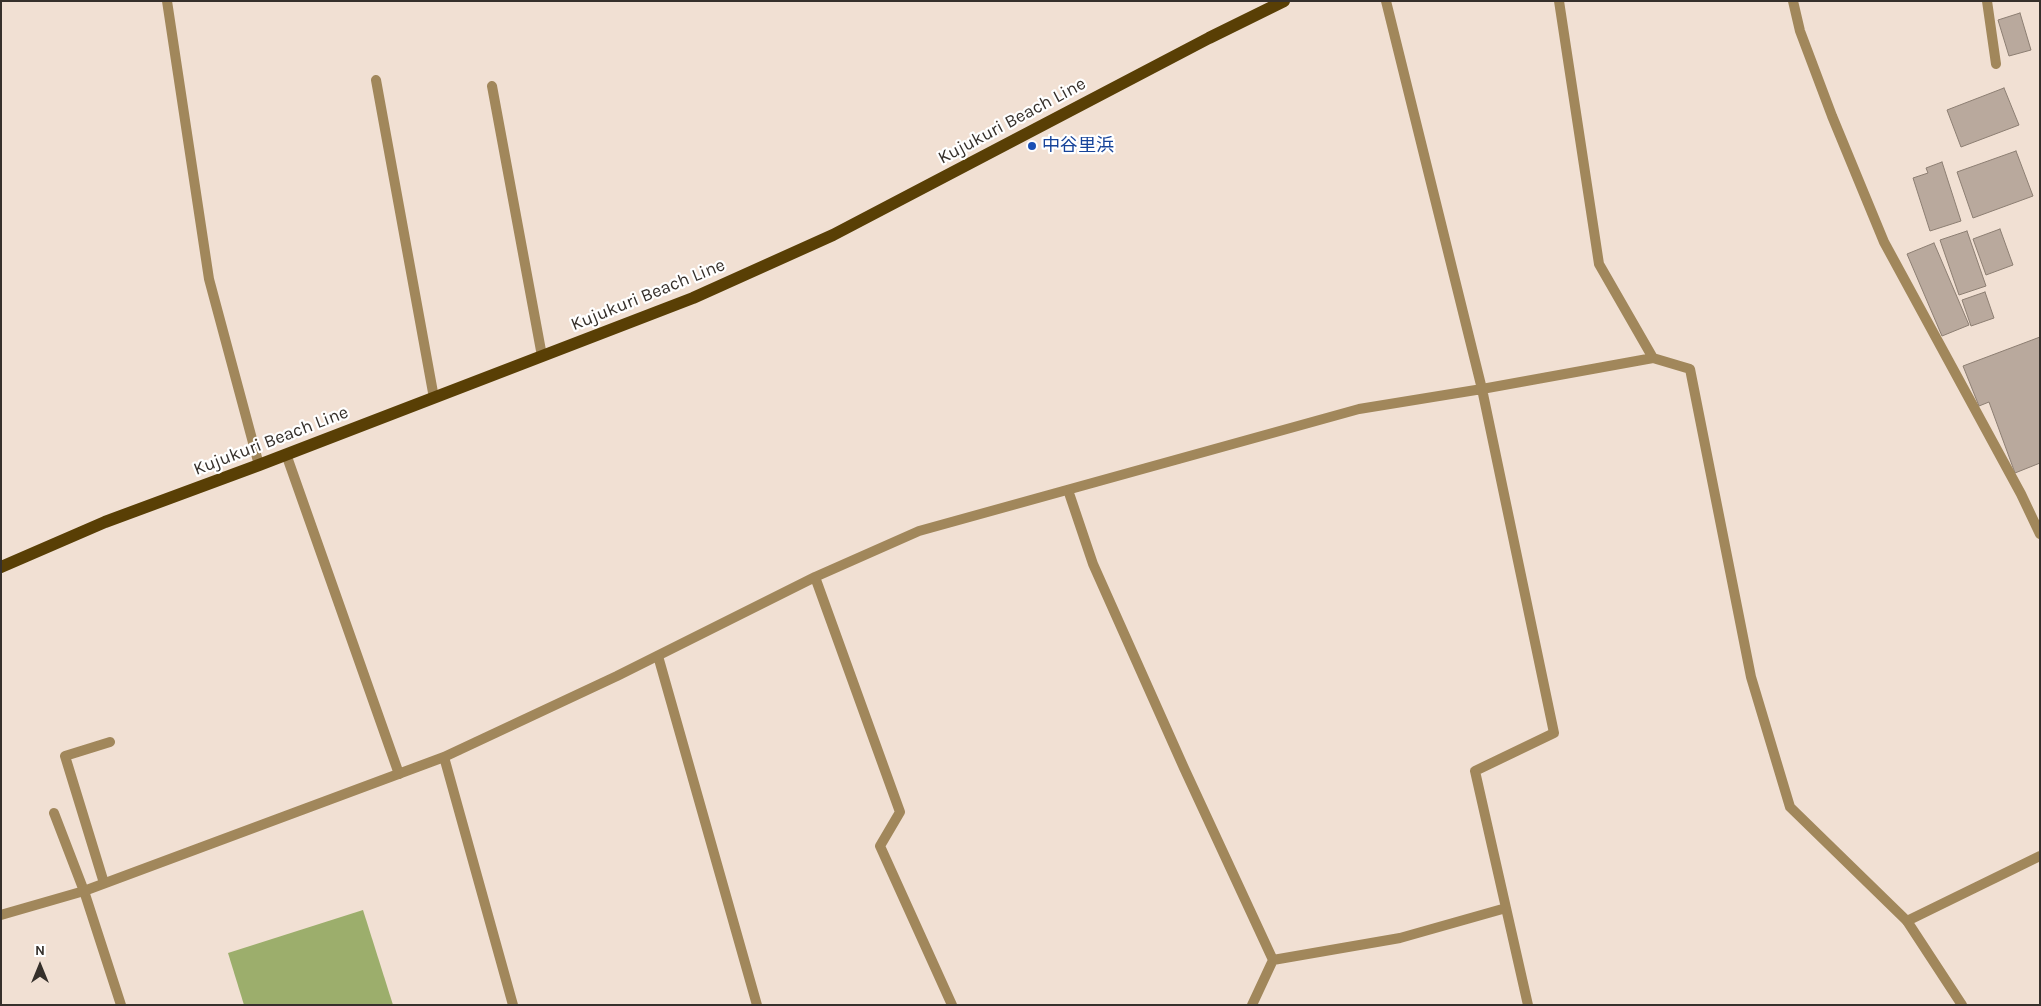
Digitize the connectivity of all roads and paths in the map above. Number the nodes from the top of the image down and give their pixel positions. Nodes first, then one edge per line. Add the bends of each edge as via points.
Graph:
1 (166, 1) edge
2 (1284, 1) edge
3 (1386, 1) edge
4 (1559, 1) edge
5 (1793, 1) edge
6 (1987, 1) edge
7 (1996, 64) dead end
8 (376, 80) dead end
9 (492, 86) dead end
10 (542, 356) junction
11 (1653, 358) junction
12 (1482, 390) junction
13 (434, 398) junction
14 (286, 454) junction
15 (260, 465) junction
16 (1068, 490) junction
17 (2040, 534) edge
18 (1, 567) edge
19 (815, 577) junction
20 (658, 656) junction
21 (110, 742) dead end
22 (444, 757) junction
23 (399, 774) junction
24 (54, 813) dead end
25 (2040, 856) edge
26 (104, 883) junction
27 (84, 891) junction
28 (1506, 908) junction
29 (1, 915) edge
30 (1907, 921) junction
31 (1273, 960) junction
32 (121, 1005) edge
33 (513, 1005) edge
34 (757, 1005) edge
35 (952, 1005) edge
36 (1252, 1005) edge
37 (1528, 1005) edge
38 (1962, 1005) edge

1 - 15 street via 209,279
2 - 10 main road, Kujukuri Beach Line via 833,235 693,298
3 - 12 street
4 - 11 street via 1599,264
5 - 17 street via 1800,31 1829,108 1884,242
6 - 7 street
8 - 13 street
9 - 10 street
10 - 13 main road, Kujukuri Beach Line
11 - 12 street
11 - 30 street via 1690,369 1751,678 1790,807
12 - 16 street via 1358,409
12 - 28 street via 1554,733 1475,771
13 - 14 main road, Kujukuri Beach Line
14 - 15 main road, Kujukuri Beach Line
14 - 23 street
15 - 18 main road, Kujukuri Beach Line via 105,522
16 - 19 street via 919,530
16 - 31 street via 1093,564
19 - 20 street
19 - 35 street via 900,812 880,846
20 - 22 street
20 - 34 street
21 - 26 street via 65,756
22 - 23 street
22 - 33 street
23 - 26 street
24 - 27 street
25 - 30 street
26 - 27 street
27 - 29 street
27 - 32 street
28 - 31 street via 1400,938
28 - 37 street
30 - 38 street
31 - 36 street

